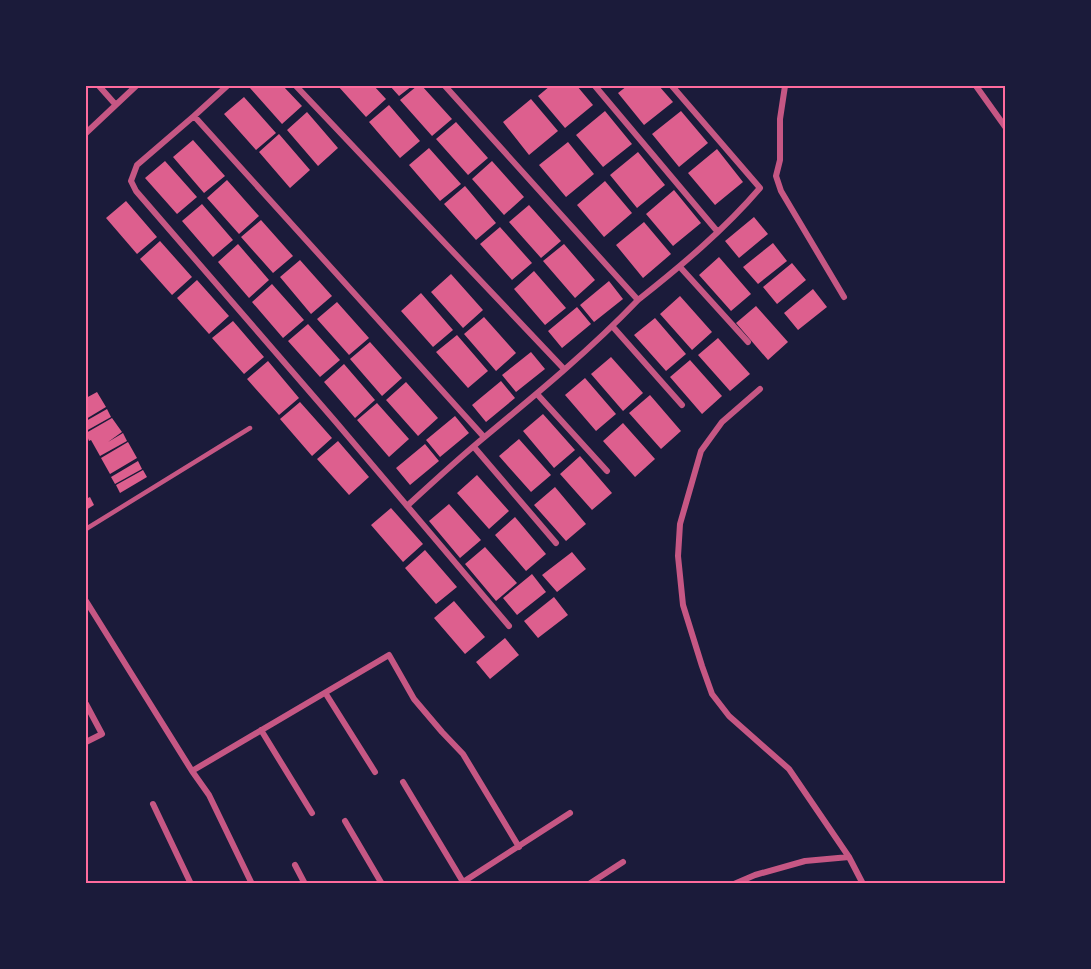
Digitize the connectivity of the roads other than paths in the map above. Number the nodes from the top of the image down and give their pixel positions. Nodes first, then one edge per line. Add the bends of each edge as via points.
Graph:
1 (99, 86) edge
2 (136, 86) edge
3 (227, 86) edge
4 (296, 86) edge
5 (445, 86) edge
6 (595, 86) edge
7 (672, 86) edge
8 (785, 86) edge
9 (976, 86) edge
10 (115, 104) junction
11 (194, 116) junction
12 (1005, 128) edge
13 (86, 133) edge
14 (717, 231) junction
15 (680, 267) junction
16 (844, 297) dead end
17 (638, 300) junction
18 (613, 327) junction
19 (748, 342) dead end
20 (564, 369) junction
21 (760, 389) dead end
22 (537, 394) junction
23 (682, 405) dead end
24 (250, 428) dead end
25 (484, 437) junction
26 (474, 447) junction
27 (607, 471) dead end
28 (407, 506) junction
29 (86, 529) edge
30 (556, 543) dead end
31 (86, 601) edge
32 (510, 626) dead end
33 (326, 694) junction
34 (86, 704) edge
35 (261, 730) junction
36 (86, 742) edge
37 (192, 771) junction
38 (375, 772) dead end
39 (403, 782) dead end
40 (153, 804) dead end
41 (312, 813) dead end
42 (570, 813) dead end
43 (345, 821) dead end
44 (519, 847) junction
45 (849, 856) junction
46 (623, 862) dead end
47 (295, 865) dead end
48 (462, 883) edge
49 (191, 884) edge
50 (252, 884) edge
51 (305, 884) edge
52 (382, 884) edge
53 (589, 884) edge
54 (734, 884) edge
55 (863, 884) edge

1 - 10 street
2 - 10 street
3 - 11 street
4 - 20 street
5 - 17 street
6 - 14 street
7 - 14 street via 759,188
8 - 16 street via 776,176
9 - 12 street
10 - 13 street
11 - 25 street
11 - 28 street via 137,165 131,181 136,191
14 - 15 street
15 - 17 street
15 - 19 street
17 - 18 street
18 - 20 street
18 - 23 street
20 - 22 street
21 - 45 street via 722,422 701,451 680,524 678,556 683,605 712,694 729,716 789,769
22 - 25 street
22 - 27 street
24 - 29 lane
25 - 26 street
26 - 28 street
26 - 30 street
28 - 32 street
31 - 37 street
33 - 35 street
33 - 38 street
33 - 44 street via 391,656 414,699 463,754
34 - 36 street via 102,734
35 - 37 street
35 - 41 street
37 - 50 street via 209,795
39 - 48 street
40 - 49 street
42 - 44 street
43 - 52 street
44 - 48 street
45 - 54 street via 806,861
45 - 55 street
46 - 53 street
47 - 51 street

